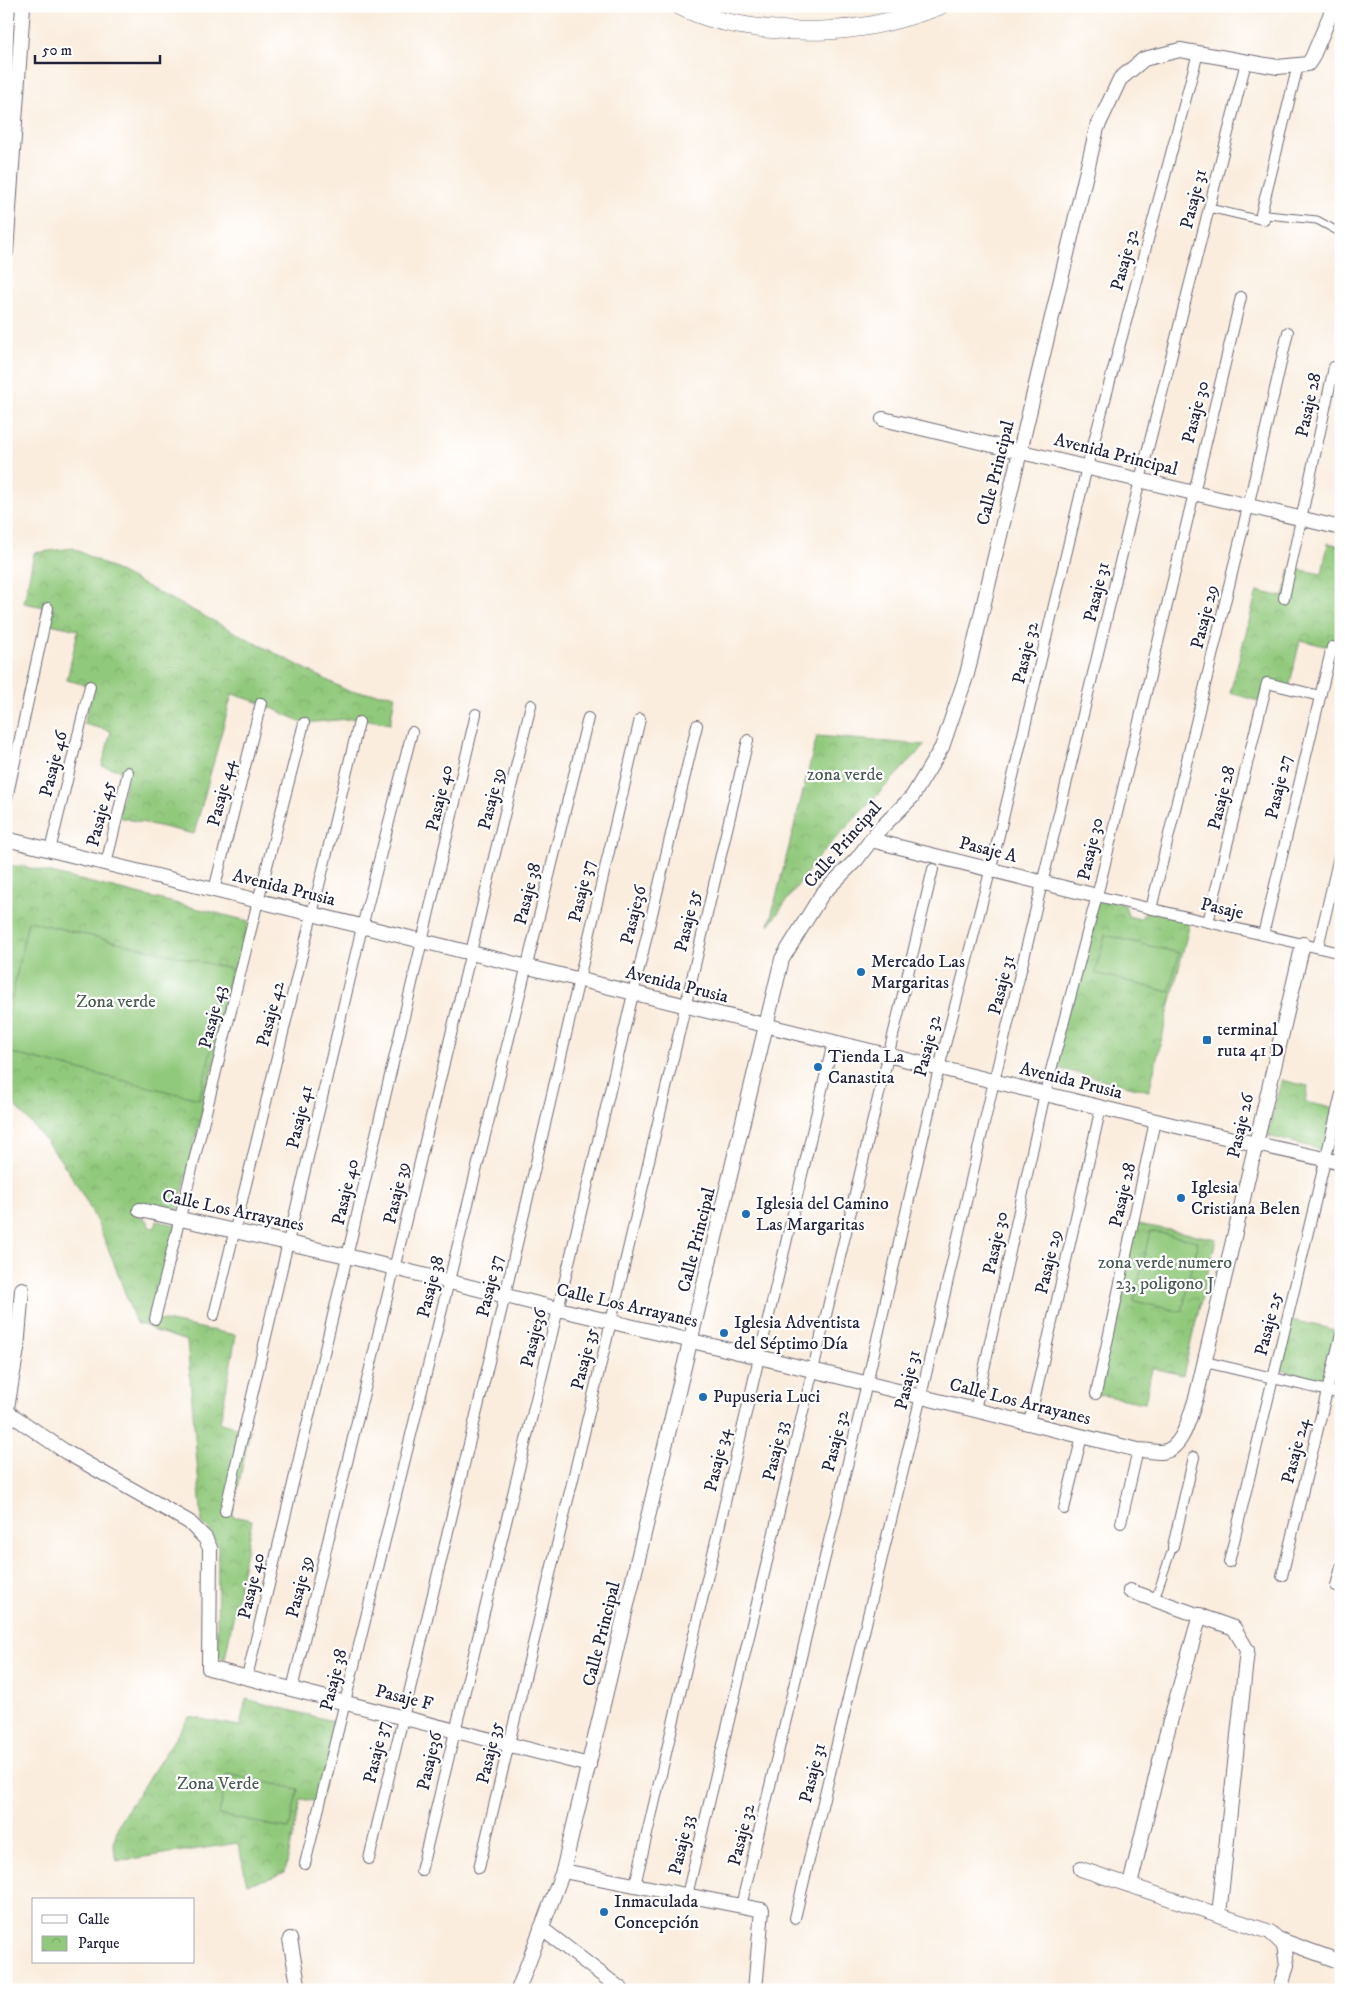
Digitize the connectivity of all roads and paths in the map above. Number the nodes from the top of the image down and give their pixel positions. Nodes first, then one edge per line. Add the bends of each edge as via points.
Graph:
1 (23, 6) edge
2 (680, 6) edge
3 (939, 6) edge
4 (1334, 6) edge
5 (1198, 53) junction
6 (1246, 62) junction
7 (1298, 65) junction
8 (1209, 208) junction
9 (1261, 214) dead end
10 (1341, 233) edge
11 (6, 252) edge
12 (1241, 297) dead end
13 (1288, 332) dead end
14 (1334, 367) dead end
15 (883, 419) dead end
16 (1021, 451) junction
17 (1087, 467) junction
18 (1140, 480) junction
19 (1193, 493) junction
20 (1248, 507) junction
21 (1301, 519) junction
22 (1341, 528) edge
23 (1284, 598) dead end
24 (48, 608) dead end
25 (1336, 649) edge
26 (90, 686) dead end
27 (1320, 696) junction
28 (261, 703) dead end
29 (531, 705) dead end
30 (476, 714) dead end
31 (588, 718) dead end
32 (640, 719) dead end
33 (304, 722) dead end
34 (359, 722) dead end
35 (697, 725) dead end
36 (412, 732) dead end
37 (748, 740) dead end
38 (128, 772) dead end
39 (6, 803) edge
40 (6, 839) edge
41 (871, 840) junction
42 (1341, 848) edge
43 (50, 850) junction
44 (106, 864) junction
45 (933, 869) dead end
46 (991, 870) junction
47 (1044, 883) junction
48 (214, 890) junction
49 (1097, 896) junction
50 (258, 901) junction
51 (1151, 909) junction
52 (312, 914) junction
53 (1208, 922) junction
54 (362, 927) junction
55 (1263, 935) junction
56 (422, 942) junction
57 (1303, 944) junction
58 (1318, 947) junction
59 (1341, 953) edge
60 (471, 954) junction
61 (527, 967) junction
62 (578, 980) junction
63 (632, 993) junction
64 (684, 1006) junction
65 (767, 1027) junction
66 (833, 1043) junction
67 (887, 1056) junction
68 (938, 1068) junction
69 (994, 1081) junction
70 (1045, 1093) junction
71 (1341, 1094) edge
72 (1101, 1107) junction
73 (1155, 1121) junction
74 (1256, 1143) junction
75 (1325, 1159) junction
76 (1341, 1163) edge
77 (140, 1210) dead end
78 (179, 1218) junction
79 (235, 1231) junction
80 (288, 1242) junction
81 (347, 1256) junction
82 (395, 1268) junction
83 (450, 1281) junction
84 (22, 1289) dead end
85 (505, 1295) junction
86 (558, 1309) junction
87 (214, 1314) dead end
88 (155, 1319) dead end
89 (611, 1322) junction
90 (1341, 1334) edge
91 (692, 1340) junction
92 (759, 1356) junction
93 (1205, 1362) junction
94 (813, 1370) junction
95 (1273, 1378) junction
96 (867, 1383) junction
97 (1327, 1390) junction
98 (1096, 1394) dead end
99 (1341, 1394) edge
100 (921, 1396) junction
101 (975, 1410) junction
102 (7, 1412) edge
103 (1029, 1423) junction
104 (1082, 1436) junction
105 (1138, 1450) junction
106 (1164, 1452) joint
107 (1194, 1457) dead end
108 (1064, 1509) dead end
109 (225, 1511) dead end
110 (1121, 1523) dead end
111 (1173, 1546) joint
112 (1229, 1562) dead end
113 (1341, 1567) edge
114 (1282, 1576) dead end
115 (1336, 1586) dead end
116 (1130, 1590) dead end
117 (1154, 1599) junction
118 (1200, 1614) junction
119 (247, 1677) junction
120 (292, 1688) junction
121 (346, 1702) junction
122 (402, 1717) junction
123 (454, 1730) junction
124 (509, 1744) junction
125 (589, 1765) junction
126 (369, 1858) dead end
127 (306, 1864) dead end
128 (479, 1868) dead end
129 (1081, 1869) dead end
130 (421, 1871) dead end
131 (563, 1871) junction
132 (635, 1885) junction
133 (1130, 1885) junction
134 (687, 1895) junction
135 (742, 1906) junction
136 (1219, 1915) junction
137 (795, 1918) dead end
138 (541, 1928) junction
139 (290, 1939) dead end
140 (1278, 1939) junction
141 (1341, 1962) edge
142 (298, 1990) edge
143 (518, 1990) edge
144 (622, 1990) edge
145 (755, 1990) edge
146 (1280, 1990) edge

1 - 11 street
2 - 3 street via 737,25 821,30 866,26
4 - 7 street via 1312,58 1308,64
5 - 6 street, Calle Principal
5 - 16 street, Calle Principal via 1180,50 1144,59 1120,79 1097,128
5 - 17 street, Pasaje 32
6 - 7 street, Calle Principal
6 - 8 street, Pasaje 31
7 - 9 street
8 - 10 lane via 1265,221 1267,215 1317,220
8 - 18 street, Pasaje 31
12 - 19 street, Pasaje 30
13 - 20 street, Pasaje 29
14 - 21 street, Pasaje 28
15 - 16 street, Avenida Principal
16 - 17 street, Avenida Principal
16 - 41 street, Calle Principal via 966,674 942,747 912,797
17 - 18 street, Avenida Principal
17 - 46 street, Pasaje 32
18 - 19 street, Avenida Principal
18 - 47 street, Pasaje 31
19 - 20 street, Avenida Principal
19 - 49 street, Pasaje 30
20 - 21 street, Avenida Principal
20 - 51 street, Pasaje 29
21 - 22 street, Avenida Principal
21 - 23 street, Pasaje 28
24 - 39 street
25 - 27 street, Pasaje 27
26 - 43 street, Pasaje 46
27 - 53 street, Pasaje 28 via 1266,683
27 - 55 street, Pasaje 27
28 - 48 street, Pasaje 44
29 - 60 street, Pasaje 39
30 - 56 street, Pasaje 40
31 - 61 street, Pasaje 38
32 - 62 street, Pasaje 37
33 - 50 street, Pasaje 43
34 - 52 street, Pasaje 42
35 - 63 street, Pasaje36
36 - 54 street, Pasaje 41
37 - 64 street, Pasaje 35
38 - 44 street, Pasaje 45
40 - 43 street, Avenida Prusia
41 - 46 street, Pasaje A
41 - 65 street, Calle Principal via 822,894 782,959
42 - 58 street
43 - 44 street, Avenida Prusia
44 - 48 street, Avenida Prusia
45 - 67 street, Pasaje 33
46 - 47 street, Pasaje A
46 - 68 street, Pasaje 32
47 - 49 street, Pasaje A
47 - 69 street, Pasaje 31
48 - 50 street, Avenida Prusia
49 - 51 street, Pasaje
49 - 70 street, Pasaje 30
50 - 52 street, Avenida Prusia
50 - 78 street, Pasaje 43
51 - 53 street, Pasaje
52 - 54 street, Avenida Prusia
52 - 79 street, Pasaje 42
53 - 55 street, Pasaje
54 - 56 street, Avenida Prusia
54 - 80 street, Pasaje 41
55 - 57 street, Pasaje
56 - 60 street, Avenida Prusia
56 - 81 street, Pasaje 40
57 - 58 street, Pasaje
57 - 74 street, Pasaje 26
58 - 59 street, Pasaje
60 - 61 street, Avenida Prusia
60 - 82 street, Pasaje 39
61 - 62 street, Avenida Prusia
61 - 83 street, Pasaje 38
62 - 63 street, Avenida Prusia
62 - 85 street, Pasaje 37
63 - 64 street, Avenida Prusia
63 - 86 street, Pasaje36
64 - 65 street, Avenida Prusia
64 - 89 street, Pasaje 35
65 - 66 street, Avenida Prusia
65 - 91 street, Calle Principal
66 - 67 street, Avenida Prusia
66 - 92 street, Pasaje 34
67 - 68 street, Avenida Prusia
67 - 94 street, Pasaje 33
68 - 69 street, Avenida Prusia
68 - 96 street, Pasaje 32
69 - 70 street, Avenida Prusia
69 - 100 street, Pasaje 31
70 - 72 street, Avenida Prusia
70 - 101 street, Pasaje 30
71 - 75 street, Pasaje 25
72 - 73 street, Avenida Prusia
72 - 103 street, Pasaje 29
73 - 74 street, Avenida Prusia
73 - 98 street, Pasaje 28
74 - 75 street, Avenida Prusia
74 - 93 street, Pasaje 26
75 - 76 street, Avenida Prusia
75 - 95 street, Pasaje 25
77 - 78 street, Calle Los Arrayanes
78 - 79 street, Calle Los Arrayanes
78 - 88 street, Pasaje 43
79 - 80 street, Calle Los Arrayanes
79 - 87 street, Pasaje 42
80 - 81 street, Calle Los Arrayanes
80 - 109 street, Pasaje 41
81 - 82 street, Calle Los Arrayanes
81 - 119 street, Pasaje 40
82 - 83 street, Calle Los Arrayanes
82 - 120 street, Pasaje 39
83 - 85 street, Calle Los Arrayanes
83 - 121 street, Pasaje 38
84 - 102 street
85 - 86 street, Calle Los Arrayanes
85 - 122 street, Pasaje 37
86 - 89 street, Calle Los Arrayanes
86 - 123 street, Pasaje36
89 - 91 street, Calle Los Arrayanes
89 - 124 street, Pasaje 35
90 - 97 street, Pasaje 24
91 - 92 street, Calle Los Arrayanes
91 - 125 street, Calle Principal
92 - 94 street, Calle Los Arrayanes
92 - 132 street, Pasaje 34
93 - 95 street
93 - 106 street, Pasaje 26 via 1186,1431 1175,1446
94 - 96 street, Calle Los Arrayanes
94 - 134 street, Pasaje 33
95 - 97 street
95 - 112 street, Pasaje 25
96 - 100 street, Calle Los Arrayanes
96 - 135 street, Pasaje 32
97 - 99 street
97 - 114 street, Pasaje 24
100 - 101 street, Calle Los Arrayanes
100 - 137 street, Pasaje 31
101 - 103 street, Calle Los Arrayanes
102 - 119 street, Pasaje F via 66,1452 190,1522 210,1548 209,1668
103 - 104 street, Calle Los Arrayanes
104 - 105 street, Calle Los Arrayanes
104 - 108 street
105 - 106 street, Calle Los Arrayanes
105 - 110 street
107 - 111 street
111 - 117 lane
113 - 115 street
116 - 117 street
117 - 118 street
118 - 133 street
118 - 136 street via 1234,1628 1247,1650
119 - 120 street, Pasaje F
120 - 121 street, Pasaje F
121 - 122 street, Pasaje F
121 - 127 street, Pasaje 38
122 - 123 street, Pasaje F
122 - 126 street, Pasaje 37
123 - 124 street, Pasaje F
123 - 130 street, Pasaje36
124 - 125 street, Pasaje F
124 - 128 street, Pasaje 35
125 - 131 street, Calle Principal
129 - 133 street
131 - 132 street
131 - 138 street, Calle Principal
132 - 134 street
133 - 136 street
134 - 135 street
135 - 145 street via 762,1910
136 - 140 street via 1270,1932
138 - 143 street, Calle Principal
138 - 144 street
139 - 142 street
140 - 141 street
140 - 146 street via 1284,1945 1287,1965

